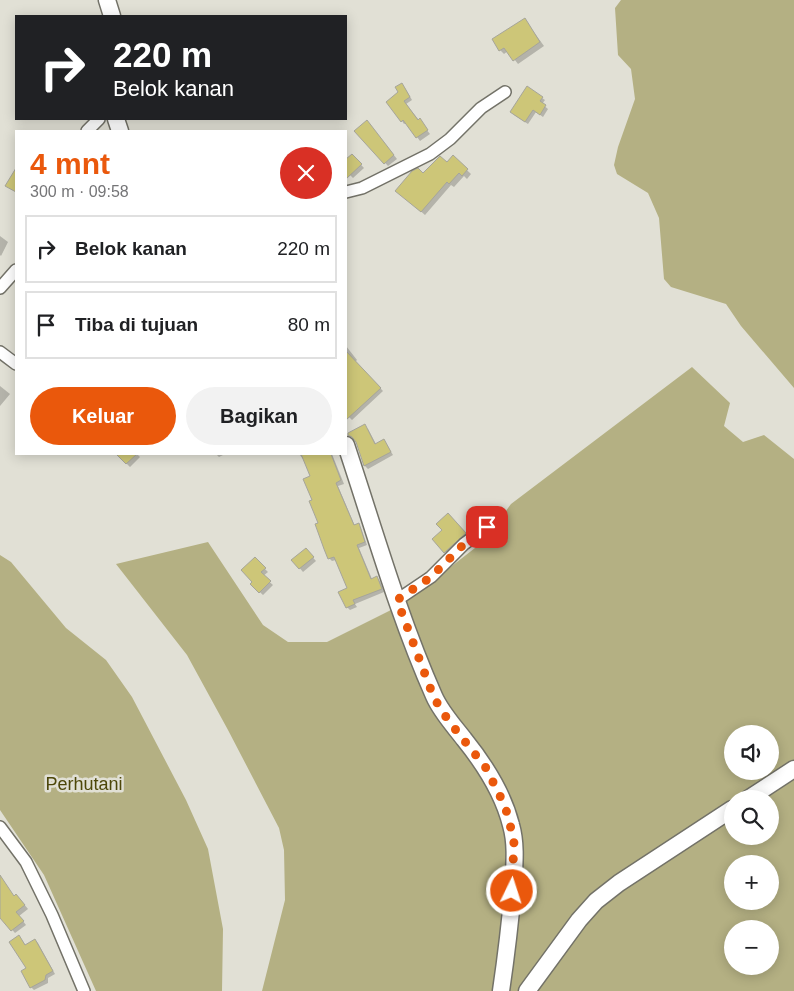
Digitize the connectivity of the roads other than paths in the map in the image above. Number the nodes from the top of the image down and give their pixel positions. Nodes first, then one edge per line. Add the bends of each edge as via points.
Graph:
1 (107, 0) edge
2 (112, 15) edge
3 (505, 92) dead end
4 (98, 120) edge
5 (88, 130) edge
6 (347, 192) edge
7 (15, 271) edge
8 (0, 288) edge
9 (0, 352) edge
10 (15, 363) edge
11 (347, 449) edge
12 (487, 527) dead end
13 (397, 600) junction
14 (794, 769) edge
15 (762, 790) edge
16 (724, 814) edge
17 (0, 827) edge
18 (84, 991) edge
19 (501, 991) edge
20 (527, 991) edge

1 - 2 street
3 - 6 street via 481,108 430,154 362,188
4 - 5 street
7 - 8 street
9 - 10 street
11 - 13 street
12 - 13 street via 464,544 431,577
13 - 19 street via 434,698 486,768 512,825 515,858 509,941
14 - 15 street
16 - 20 street via 596,901
17 - 18 street via 26,862

